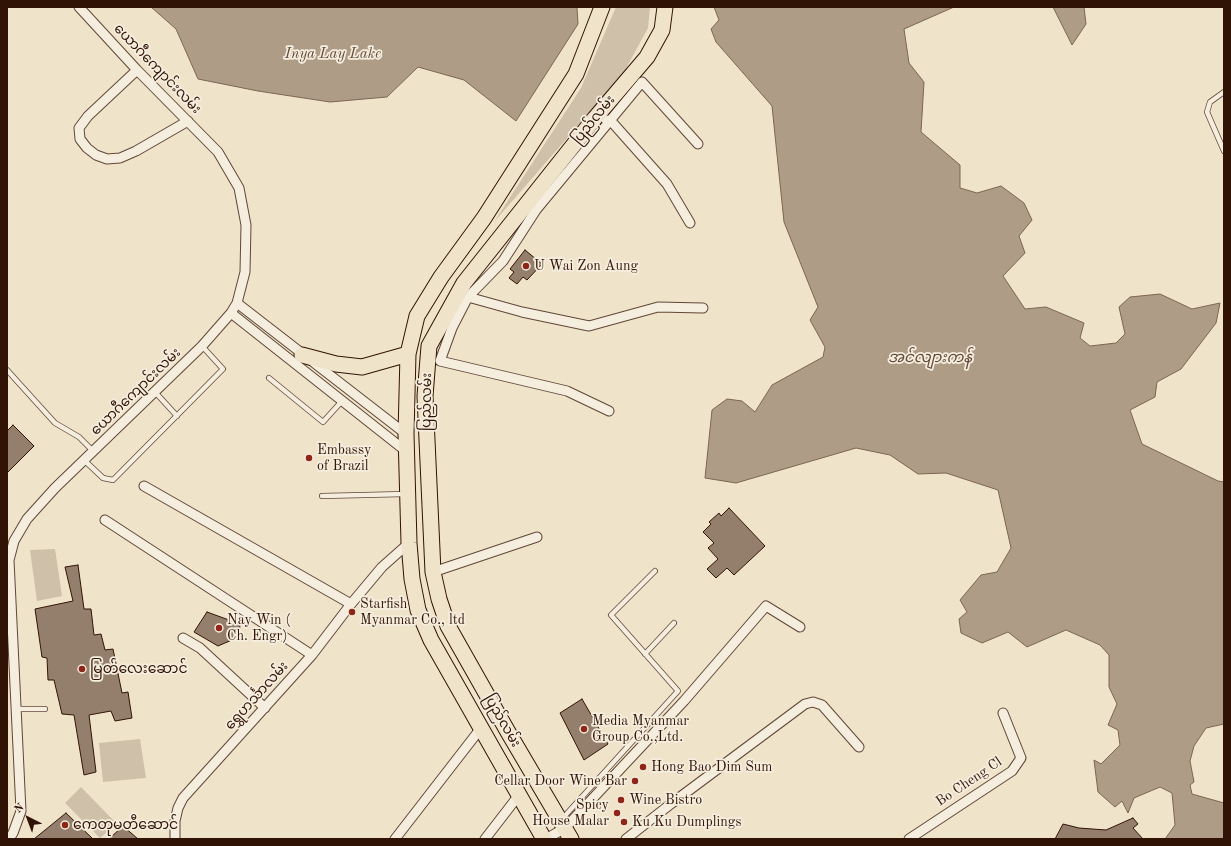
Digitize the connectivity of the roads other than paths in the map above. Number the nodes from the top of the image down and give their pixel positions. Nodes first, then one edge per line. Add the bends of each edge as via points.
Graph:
1 (79, 7) edge
2 (602, 7) edge
3 (665, 7) edge
4 (137, 70) junction
5 (1224, 92) edge
6 (595, 118) junction
7 (188, 121) junction
8 (611, 121) junction
9 (698, 144) dead end
10 (1224, 151) edge
11 (690, 223) dead end
12 (468, 297) junction
13 (237, 303) junction
14 (704, 308) dead end
15 (232, 313) junction
16 (202, 346) junction
17 (408, 354) junction
18 (302, 355) junction
19 (7, 370) edge
20 (269, 378) dead end
21 (155, 392) junction
22 (342, 401) junction
23 (609, 411) dead end
24 (177, 416) junction
25 (406, 434) junction
26 (427, 434) junction
27 (94, 452) junction
28 (407, 452) junction
29 (84, 460) junction
30 (144, 486) dead end
31 (408, 494) junction
32 (322, 496) dead end
33 (105, 520) dead end
34 (536, 537) dead end
35 (409, 543) junction
36 (655, 571) dead end
37 (433, 572) junction
38 (351, 604) junction
39 (674, 623) dead end
40 (800, 627) dead end
41 (183, 638) dead end
42 (645, 654) junction
43 (312, 655) junction
44 (11, 668) edge
45 (265, 708) junction
46 (16, 709) junction
47 (45, 710) dead end
48 (1003, 713) dead end
49 (481, 728) junction
50 (859, 747) dead end
51 (519, 795) junction
52 (565, 829) edge
53 (8, 839) edge
54 (175, 839) edge
55 (395, 839) edge
56 (485, 839) edge
57 (545, 839) edge
58 (626, 839) edge
59 (909, 839) edge

1 - 4 street, ယောဂီကျောင်းလမ်း
2 - 17 highway, ပြည်လမ်း via 576,74 417,316
3 - 6 highway, ပြည်လမ်း via 662,30 647,57
4 - 7 street, ယောဂီကျောင်းလမ်း
4 - 7 street via 88,116 79,128 80,139 87,148 107,159 120,158 136,152
5 - 10 lane via 1210,102 1207,112
6 - 8 street
6 - 26 highway, ပြည်လမ်း via 464,283 429,346 425,396
7 - 13 street, ယောဂီကျောင်းလမ်း via 218,152 239,188 246,225 245,272
8 - 9 street via 642,82
8 - 11 street via 667,184
8 - 12 street via 536,210 503,261
12 - 14 street via 522,312 589,326 658,307
12 - 23 street via 452,328 440,361 567,390
13 - 15 street, ယောဂီကျောင်းလမ်း
13 - 18 street
15 - 16 street, ယောဂီကျောင်းလမ်း
15 - 22 street
16 - 21 street, ယောဂီကျောင်းလမ်း
16 - 24 lane via 223,369
17 - 18 highway via 362,367 336,364
17 - 25 highway, ပြည်လမ်း
18 - 25 street
19 - 27 lane via 55,423 79,437
20 - 22 lane via 323,422
21 - 24 lane
21 - 27 street, ယောဂီကျောင်းလမ်း
22 - 28 street
24 - 29 lane via 112,480 103,478
25 - 26 highway
25 - 28 highway, ပြည်လမ်း
26 - 37 highway, ပြည်လမ်း
27 - 29 street, ယောဂီကျောင်းလမ်း
28 - 31 highway, ပြည်လမ်း
29 - 44 street, ယောဂီကျောင်းလမ်း via 27,519 14,541 9,560
30 - 38 street
31 - 32 lane
31 - 35 highway, ပြည်လမ်း
33 - 43 street
34 - 37 street
35 - 38 street, ရွှေဟင်္သာလမ်း via 382,568
35 - 49 highway, ပြည်လမ်း via 418,610 431,640
36 - 42 lane via 611,615
37 - 52 highway, ပြည်လမ်း via 448,626
38 - 43 street, ရွှေဟင်္သာလမ်း
39 - 42 lane
40 - 52 street via 766,606 684,701
41 - 45 street via 200,648
42 - 52 lane via 678,691
43 - 45 street, ရွှေဟင်္သာလမ်း
44 - 46 street, ယောဂီကျောင်းလမ်း
45 - 54 street, ရွှေဟင်္သာလမ်း via 184,798 175,821
46 - 47 lane
46 - 53 street, ယောဂီကျောင်းလမ်း via 21,811 13,833
48 - 59 street, Bo Cheng Cl via 1021,758 1012,771
49 - 51 highway, ပြည်လမ်း
49 - 55 street
50 - 58 street via 822,705 813,702 805,704
51 - 56 street
51 - 57 highway, ပြည်လမ်း
52 - 57 street

